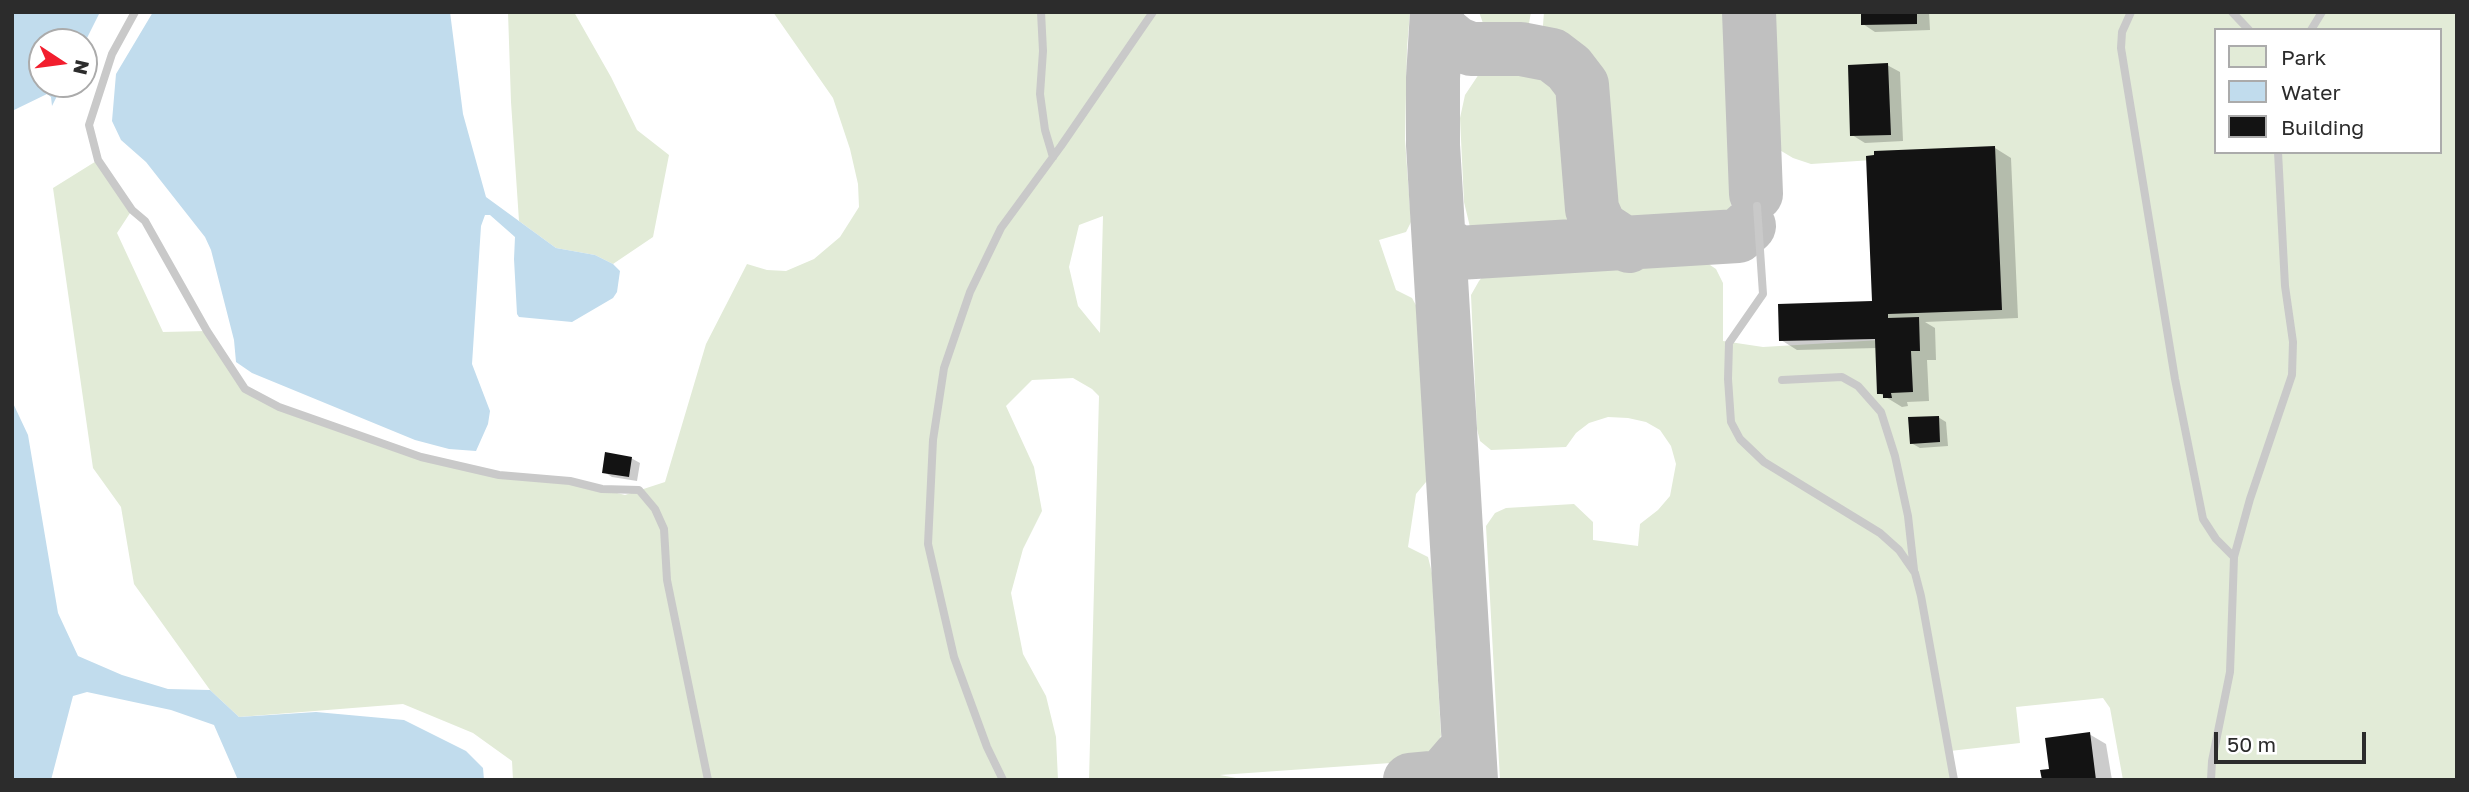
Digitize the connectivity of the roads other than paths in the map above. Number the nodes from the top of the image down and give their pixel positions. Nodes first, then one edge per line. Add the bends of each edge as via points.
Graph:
1 (135, 12) edge
2 (1041, 12) edge
3 (1153, 12) edge
4 (2131, 12) edge
5 (2232, 12) edge
6 (2322, 12) edge
7 (2247, 28) edge
8 (2312, 28) edge
9 (2278, 154) edge
10 (1053, 157) junction
11 (1757, 206) dead end
12 (1782, 380) dead end
13 (2234, 556) junction
14 (1915, 573) junction
15 (708, 780) edge
16 (1003, 780) edge
17 (1954, 780) edge
18 (2211, 780) edge

1 - 15 lane via 113,54 89,125 98,160 132,210 145,221 245,388 279,407 421,457 499,475 639,491 664,529 667,580
2 - 10 lane via 1040,94
3 - 10 lane
4 - 13 lane via 2121,48 2175,379 2203,519 2216,540
5 - 7 lane
6 - 8 lane
9 - 13 lane via 2292,375
10 - 16 lane via 1000,228 970,292 944,368 933,440 928,544 954,657
11 - 14 lane via 1763,294 1729,343 1731,422 1740,439 1764,462 1880,533
12 - 14 lane via 1842,377 1858,386 1881,412 1908,516
13 - 18 lane via 2230,672
14 - 17 lane

